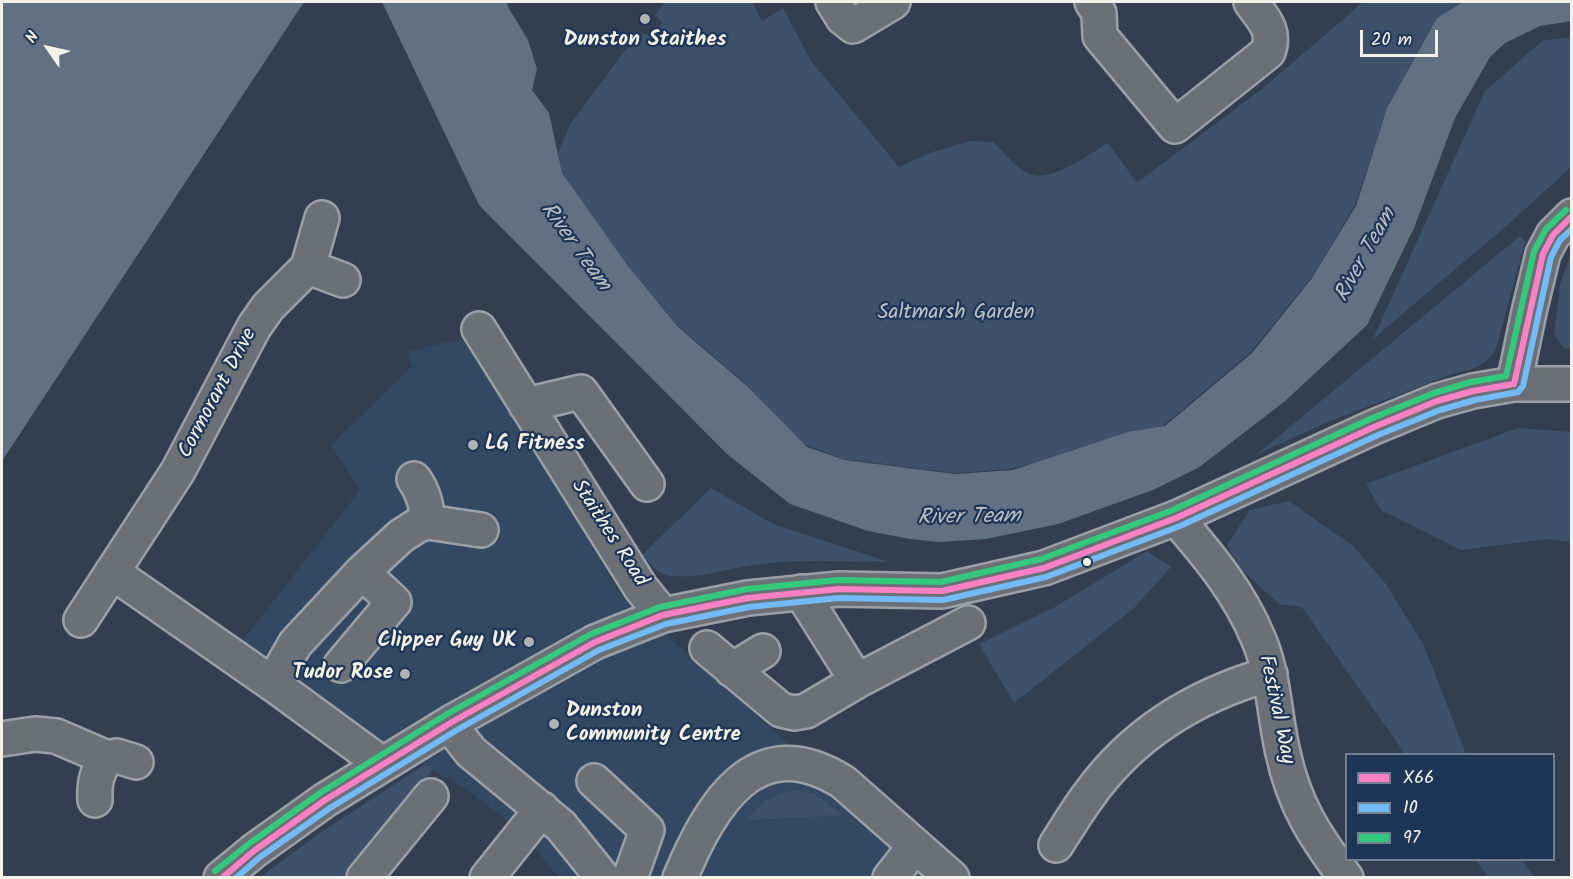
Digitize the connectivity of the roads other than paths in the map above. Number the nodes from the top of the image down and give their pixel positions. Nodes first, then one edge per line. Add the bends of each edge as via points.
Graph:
1 (833, 2) edge
2 (893, 2) edge
3 (1092, 2) edge
4 (1251, 2) edge
5 (1572, 216) edge
6 (322, 218) dead end
7 (308, 267) junction
8 (343, 280) dead end
9 (479, 329) dead end
10 (1514, 384) junction
11 (1572, 384) edge
12 (526, 405) junction
13 (414, 479) dead end
14 (647, 484) dead end
15 (1176, 518) junction
16 (428, 522) junction
17 (481, 530) dead end
18 (112, 572) junction
19 (362, 572) junction
20 (801, 592) junction
21 (663, 615) junction
22 (81, 620) dead end
23 (968, 623) dead end
24 (707, 648) dead end
25 (763, 651) dead end
26 (341, 665) dead end
27 (732, 670) junction
28 (1270, 674) junction
29 (857, 681) junction
30 (277, 687) junction
31 (452, 722) junction
32 (2, 739) edge
33 (382, 764) junction
34 (594, 781) dead end
35 (431, 796) dead end
36 (95, 800) dead end
37 (542, 809) junction
38 (1056, 845) dead end
39 (915, 846) junction
40 (221, 878) edge
41 (364, 878) edge
42 (487, 878) edge
43 (603, 878) edge
44 (630, 878) edge
45 (680, 878) edge
46 (890, 878) edge
47 (952, 878) edge
48 (1346, 878) edge

1 - 2 street via 853,26
3 - 4 street via 1099,13 1100,36 1175,126 1268,52 1272,41 1269,27
5 - 10 street via 1553,235 1543,254
6 - 7 street, Cormorant Drive
7 - 8 street
7 - 18 street, Cormorant Drive via 254,327 178,471
9 - 12 street, Staithes Road
10 - 11 street
10 - 15 street via 1437,402
12 - 14 street via 581,392
12 - 21 street, Staithes Road via 641,588
13 - 16 street via 426,501
15 - 20 street via 1044,568 942,591
15 - 28 street, Festival Way via 1240,601 1259,638
16 - 17 street
16 - 19 street via 401,536
18 - 22 street, Cormorant Drive
18 - 30 street
19 - 26 street via 394,602
19 - 30 street via 295,644
20 - 21 street
20 - 29 street
21 - 31 street via 595,642
23 - 29 street
24 - 27 street
25 - 27 street
27 - 29 street via 781,710 794,713 806,711
28 - 38 street via 1204,697 1145,736 1089,794
28 - 48 street, Festival Way via 1283,754 1301,809
30 - 33 street
31 - 33 street
31 - 37 street via 471,752
32 - 36 street via 35,734 56,736 121,760 98,771
33 - 40 street via 296,820
34 - 44 street via 647,830
35 - 41 street
37 - 42 street
37 - 43 street
39 - 45 street via 826,771 811,765 781,763 752,773 720,804
39 - 46 street
39 - 47 street

